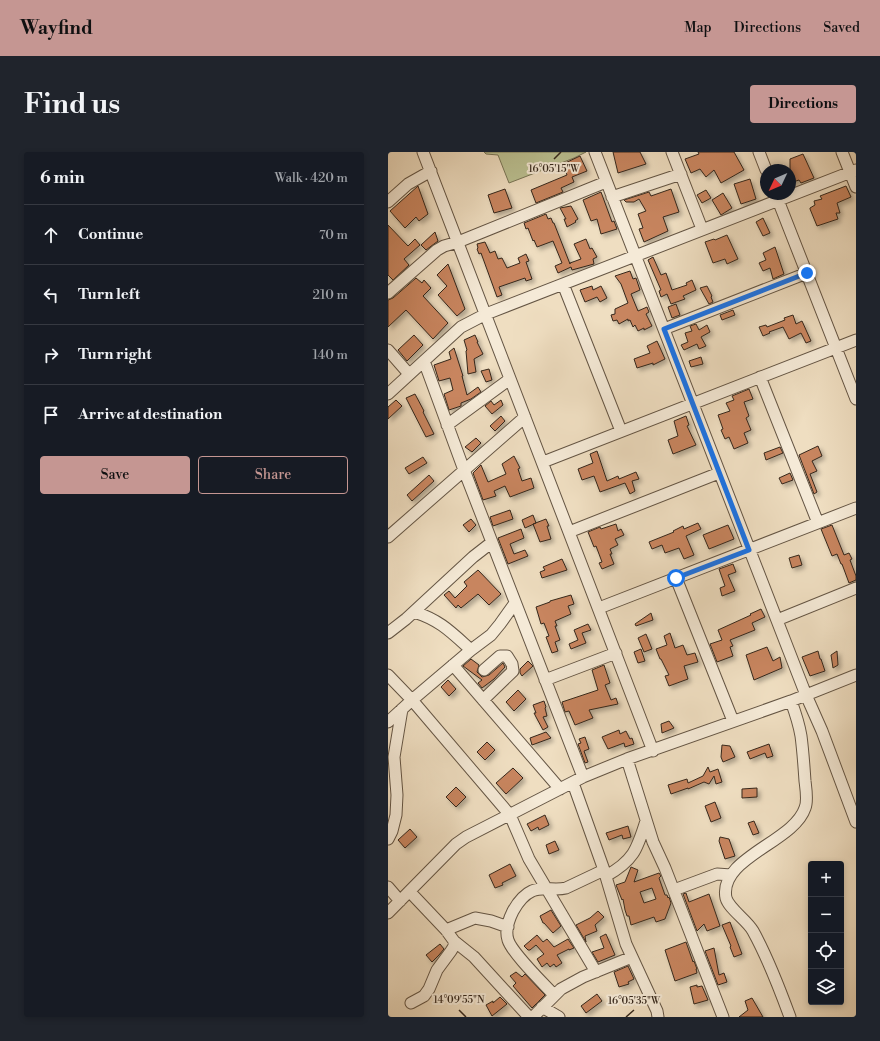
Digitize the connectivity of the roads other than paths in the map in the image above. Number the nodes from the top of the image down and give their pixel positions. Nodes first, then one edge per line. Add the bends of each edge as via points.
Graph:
1 (423, 152) edge
2 (595, 152) edge
3 (672, 152) edge
4 (759, 152) edge
5 (842, 152) edge
6 (764, 164) edge
7 (431, 171) junction
8 (853, 171) edge
9 (681, 174) junction
10 (606, 182) junction
11 (856, 187) edge
12 (796, 190) edge
13 (612, 197) junction
14 (770, 200) edge
15 (778, 200) edge
16 (388, 202) edge
17 (702, 229) junction
18 (458, 242) junction
19 (635, 256) junction
20 (807, 273) junction
21 (563, 284) junction
22 (388, 293) edge
23 (486, 314) junction
24 (664, 329) junction
25 (856, 340) edge
26 (836, 348) junction
27 (388, 350) edge
28 (424, 361) junction
29 (409, 374) junction
30 (760, 377) junction
31 (510, 379) junction
32 (388, 394) edge
33 (856, 399) edge
34 (692, 404) junction
35 (525, 417) junction
36 (447, 425) junction
37 (621, 431) junction
38 (542, 462) junction
39 (464, 470) junction
40 (719, 473) junction
41 (856, 508) edge
42 (818, 523) junction
43 (569, 532) junction
44 (388, 537) edge
45 (491, 543) junction
46 (749, 550) junction
47 (676, 578) junction
48 (856, 588) edge
49 (515, 603) junction
50 (599, 608) junction
51 (414, 612) junction
52 (777, 620) junction
53 (388, 633) edge
54 (471, 650) junction
55 (616, 653) junction
56 (453, 665) junction
57 (484, 670) dead end
58 (856, 675) edge
59 (388, 676) edge
60 (545, 680) junction
61 (806, 695) junction
62 (412, 700) junction
63 (483, 700) junction
64 (791, 701) junction
65 (402, 709) junction
66 (732, 721) junction
67 (388, 722) edge
68 (653, 751) junction
69 (627, 759) junction
70 (578, 780) junction
71 (560, 789) junction
72 (847, 796) junction
73 (856, 804) edge
74 (510, 815) junction
75 (646, 821) junction
76 (856, 822) edge
77 (388, 839) edge
78 (605, 873) junction
79 (732, 875) junction
80 (388, 887) edge
81 (546, 889) junction
82 (674, 890) junction
83 (410, 892) junction
84 (400, 901) junction
85 (388, 913) edge
86 (508, 927) junction
87 (446, 930) junction
88 (454, 941) junction
89 (632, 957) junction
90 (596, 972) junction
91 (554, 995) junction
92 (411, 1003) dead end
93 (542, 1007) junction
94 (529, 1017) edge
95 (533, 1017) edge
96 (559, 1017) edge
97 (658, 1017) edge
98 (723, 1017) edge
99 (790, 1017) edge

1 - 7 street
2 - 10 street
3 - 9 street
4 - 6 street
5 - 8 street
7 - 16 street via 408,184
7 - 18 street
8 - 11 street
8 - 12 street
9 - 13 street
9 - 17 street
10 - 13 street
10 - 18 street
13 - 19 street
14 - 17 street
15 - 20 street
17 - 19 street
18 - 22 street via 437,250
18 - 23 street
19 - 21 street
19 - 24 street
20 - 24 street
20 - 26 street
21 - 23 street
21 - 37 street
23 - 28 street via 461,327
23 - 31 street
24 - 34 street
25 - 26 street
26 - 30 street
26 - 33 street
27 - 29 street
28 - 29 street
28 - 36 street
29 - 32 street
30 - 34 street
30 - 42 street
31 - 35 street
31 - 36 street
34 - 37 street
34 - 40 street
35 - 38 street
35 - 39 street
36 - 39 street
37 - 38 street
38 - 43 street
39 - 44 street
39 - 45 street
40 - 43 street
40 - 46 street
41 - 42 street
42 - 46 street
43 - 50 street
45 - 49 street
45 - 51 street
46 - 47 street
46 - 52 street
47 - 50 street
47 - 66 street
48 - 52 street
49 - 54 street via 495,630
49 - 60 street
50 - 55 street
51 - 53 street
51 - 54 street via 429,616 440,623
52 - 61 street
54 - 56 street
55 - 60 street
55 - 68 street
56 - 62 street
56 - 63 street
57 - 63 street via 500,656 507,656 513,671
58 - 61 street
59 - 62 street
60 - 70 street
61 - 64 street
61 - 72 street
62 - 65 street
62 - 74 street
63 - 71 street
64 - 66 street
64 - 79 street via 801,735 806,808 796,823 742,862
65 - 67 street
65 - 77 street via 394,757 396,815
66 - 68 street
68 - 69 street
69 - 70 street
69 - 75 street
70 - 71 street
70 - 78 street
71 - 74 street
72 - 73 street
72 - 76 street
74 - 81 street via 529,859
74 - 83 street via 456,844
75 - 78 street via 628,862
75 - 82 street
78 - 81 street via 560,890
78 - 89 street
79 - 82 street via 717,874
79 - 99 street via 726,886 726,899 751,928 762,948
80 - 84 street
81 - 86 street via 533,890 522,898 512,913
81 - 90 street
82 - 98 street
83 - 84 street
83 - 87 street
84 - 85 street
86 - 87 street via 475,918
86 - 91 street via 508,942
87 - 88 street
88 - 92 street via 454,946 437,970 429,989 424,996
88 - 94 street via 474,957
89 - 90 street
89 - 97 street
90 - 91 street via 571,983
91 - 93 street
93 - 95 street
93 - 96 street

